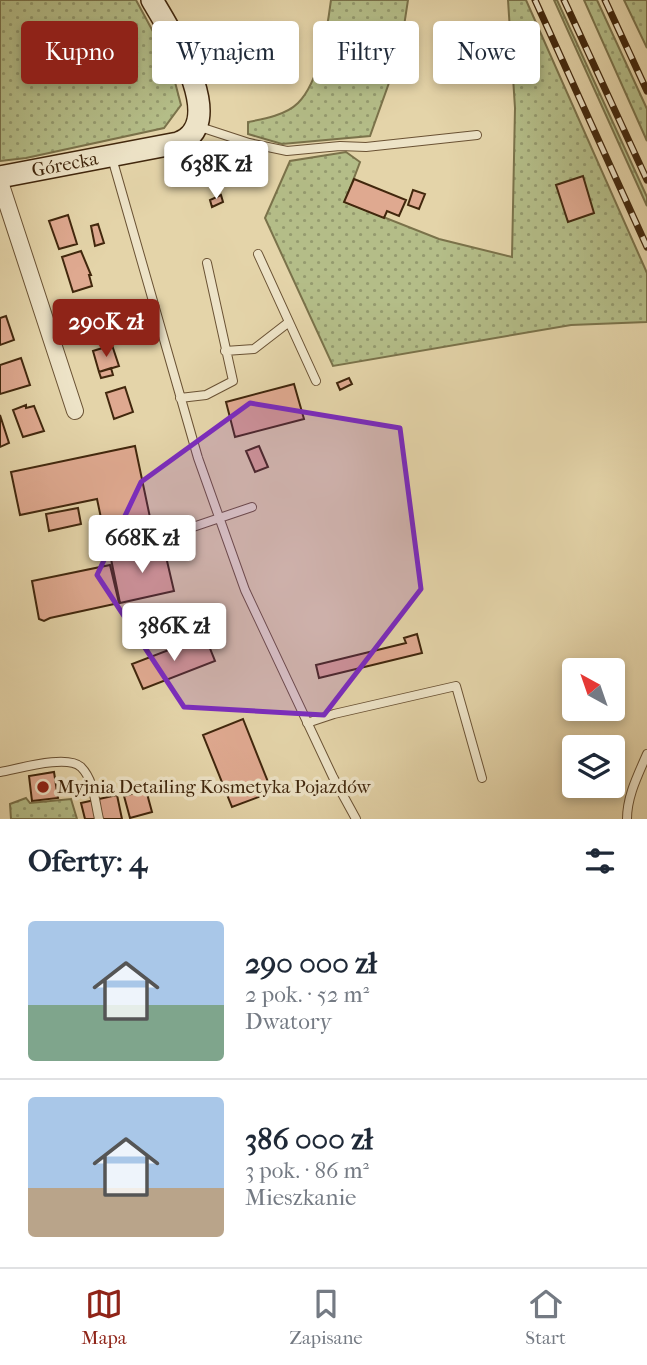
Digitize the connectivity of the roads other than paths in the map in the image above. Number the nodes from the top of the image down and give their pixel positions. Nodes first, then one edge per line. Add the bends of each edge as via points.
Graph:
1 (152, 0) edge
2 (197, 125) junction
3 (477, 135) dead end
4 (111, 156) junction
5 (0, 179) edge
6 (258, 254) dead end
7 (207, 263) dead end
8 (289, 323) junction
9 (225, 351) junction
10 (316, 381) dead end
11 (180, 398) junction
12 (75, 411) dead end
13 (252, 507) dead end
14 (219, 519) junction
15 (193, 527) dead end
16 (307, 723) junction
17 (647, 754) edge
18 (0, 772) edge
19 (482, 778) dead end
20 (99, 819) edge
21 (356, 819) edge
22 (627, 819) edge

1 - 2 street via 189,69 198,98
2 - 3 lane via 286,151
2 - 4 street, Górecka via 183,142
4 - 5 street, Górecka
4 - 11 lane
5 - 12 street
6 - 8 lane
7 - 9 lane
8 - 9 lane via 254,349
8 - 10 lane
9 - 11 lane via 233,381 206,395
11 - 14 lane
13 - 14 lane
14 - 15 lane
14 - 16 lane via 244,590
16 - 19 lane via 456,686
16 - 21 lane
17 - 22 lane
18 - 20 lane via 72,762 80,766 92,786

